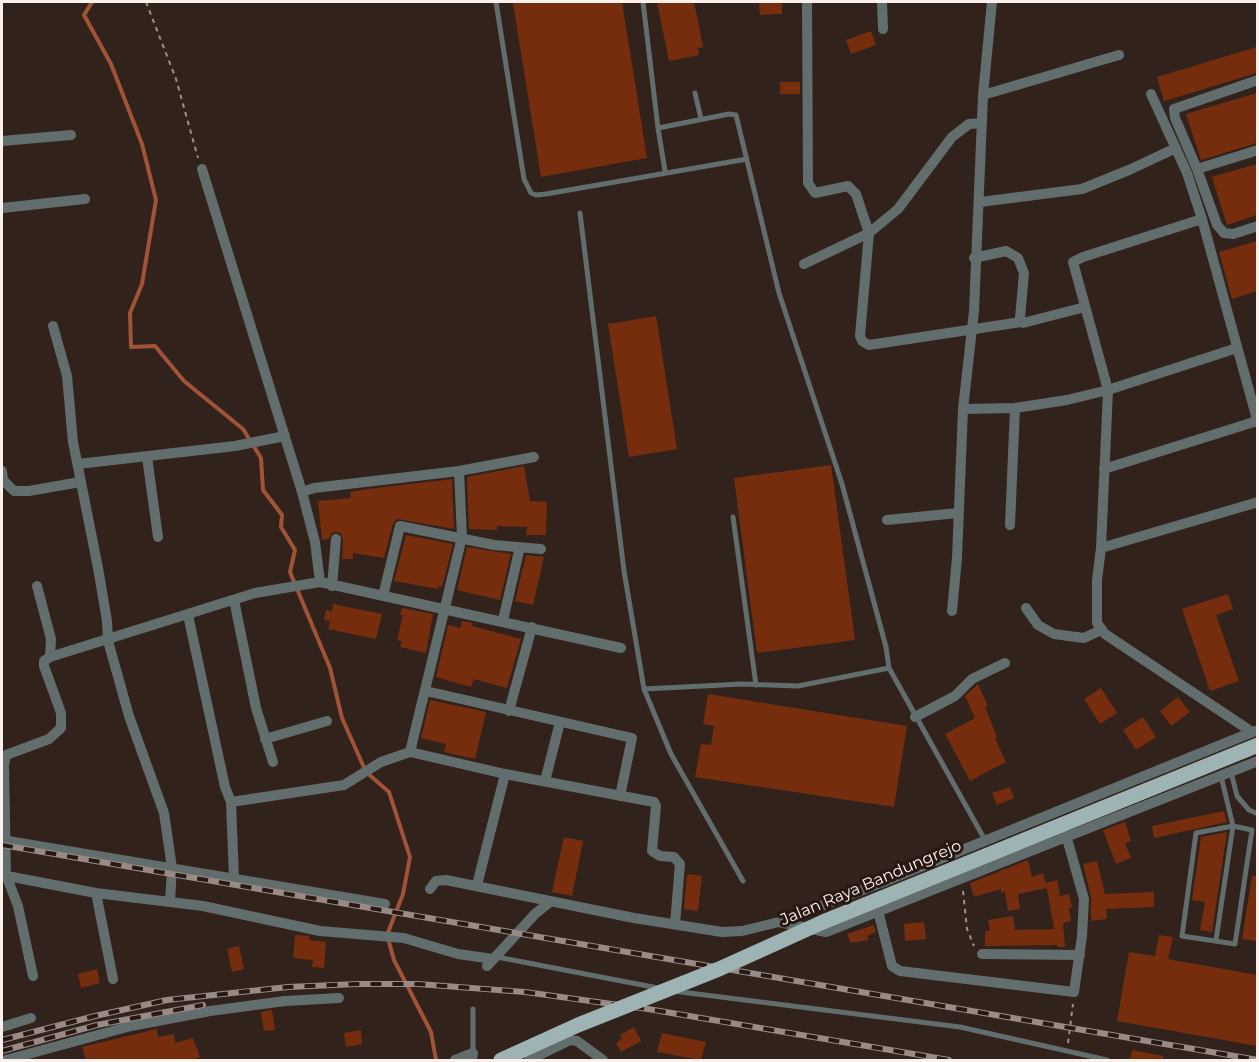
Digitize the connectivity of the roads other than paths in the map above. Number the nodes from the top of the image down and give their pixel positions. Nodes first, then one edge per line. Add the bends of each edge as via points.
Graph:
1 (496, 2) edge
2 (643, 2) edge
3 (807, 2) edge
4 (882, 2) edge
5 (992, 2) edge
6 (883, 29) dead end
7 (1119, 55) dead end
8 (1257, 80) edge
9 (695, 93) dead end
10 (1151, 94) dead end
11 (983, 95) junction
12 (701, 119) junction
13 (982, 123) junction
14 (658, 128) junction
15 (71, 135) dead end
16 (2, 141) edge
17 (1176, 148) junction
18 (1257, 150) edge
19 (747, 159) junction
20 (202, 169) road end
21 (1197, 169) junction
22 (665, 171) junction
23 (85, 200) dead end
24 (980, 202) junction
25 (2, 208) edge
26 (580, 213) dead end
27 (1202, 219) junction
28 (1257, 226) edge
29 (869, 233) junction
30 (974, 258) junction
31 (804, 264) dead end
32 (1085, 307) junction
33 (1021, 322) junction
34 (53, 326) dead end
35 (972, 330) junction
36 (1237, 348) junction
37 (1108, 390) junction
38 (1015, 408) junction
39 (963, 409) junction
40 (1257, 422) edge
41 (285, 436) junction
42 (147, 457) junction
43 (534, 457) dead end
44 (78, 464) junction
45 (1104, 469) junction
46 (2, 471) edge
47 (459, 471) junction
48 (80, 482) junction
49 (302, 492) junction
50 (1257, 502) edge
51 (958, 513) junction
52 (732, 518) dead end
53 (886, 520) dead end
54 (1010, 525) dead end
55 (158, 537) dead end
56 (462, 537) junction
57 (336, 539) dead end
58 (520, 548) junction
59 (1101, 548) junction
60 (540, 549) dead end
61 (320, 582) junction
62 (37, 586) dead end
63 (332, 586) junction
64 (383, 596) junction
65 (234, 600) junction
66 (1026, 608) dead end
67 (443, 609) junction
68 (952, 611) dead end
69 (188, 615) junction
70 (503, 620) junction
71 (532, 627) junction
72 (1101, 630) junction
73 (108, 641) junction
74 (621, 648) dead end
75 (50, 657) junction
76 (1005, 663) dead end
77 (889, 668) junction
78 (756, 685) junction
79 (644, 689) junction
80 (426, 691) junction
81 (509, 711) junction
82 (915, 717) junction
83 (327, 721) dead end
84 (560, 722) junction
85 (1256, 736) edge
86 (265, 739) junction
87 (410, 752) junction
88 (1257, 761) edge
89 (273, 762) dead end
90 (1226, 772) junction
91 (505, 774) junction
92 (546, 781) junction
93 (620, 796) junction
94 (231, 802) junction
95 (1257, 814) edge
96 (1233, 826) junction
97 (1066, 835) junction
98 (3, 840) edge
99 (985, 840) junction
100 (172, 868) junction
101 (4, 875) edge
102 (234, 879) junction
103 (743, 882) dead end
104 (477, 885) junction
105 (430, 889) dead end
106 (96, 893) junction
107 (551, 901) junction
108 (170, 902) junction
109 (385, 904) dead end
110 (878, 911) junction
111 (779, 922) junction
112 (675, 924) junction
113 (1216, 940) junction
114 (982, 954) road end
115 (1080, 955) junction
116 (492, 961) junction
117 (33, 976) dead end
118 (113, 979) dead end
119 (339, 998) dead end
120 (473, 1010) dead end
121 (31, 1018) dead end
122 (2, 1027) edge
123 (473, 1057) edge
124 (6, 1060) edge
125 (455, 1060) edge
126 (501, 1060) edge
127 (529, 1060) edge
128 (603, 1060) edge
129 (1107, 1060) edge

1 - 22 lane via 527,189 536,195
2 - 14 lane
3 - 29 street via 808,183 815,193 853,188
4 - 6 street
5 - 11 street
7 - 11 street
8 - 21 street via 1174,109
9 - 12 lane
10 - 17 street
11 - 13 street
12 - 14 lane
12 - 19 lane via 734,114
13 - 24 street
13 - 29 street via 969,124 952,137 897,209
14 - 22 lane
15 - 16 street
17 - 24 street via 1082,189
17 - 27 street
18 - 21 street
19 - 22 lane
19 - 77 lane via 779,293 842,484
20 - 41 street
21 - 28 street via 1217,225 1224,233
23 - 25 street
24 - 30 street
26 - 79 lane via 624,571
27 - 32 street via 1078,259 1073,268
27 - 36 street
29 - 31 street
29 - 35 street via 860,336 864,343
30 - 33 street via 1006,251 1018,258 1025,279
30 - 35 street
32 - 33 street
32 - 37 street
33 - 35 street
34 - 44 street via 68,376
35 - 39 street
36 - 37 street
36 - 40 street
37 - 38 street
37 - 45 street
38 - 39 street
38 - 54 street
39 - 51 street
40 - 45 street
41 - 42 street
41 - 49 street
42 - 44 street
42 - 55 street
43 - 47 street
44 - 48 street
45 - 59 street
46 - 48 street via 3,480 14,491
47 - 49 street
47 - 56 street
48 - 73 street
49 - 61 street
50 - 59 street
51 - 53 street
51 - 68 street
52 - 78 lane
56 - 58 street
56 - 64 street via 400,526
56 - 67 street
57 - 63 street
58 - 60 street
58 - 70 street
59 - 72 street via 1097,623
61 - 63 street
61 - 65 street via 286,586
62 - 75 street via 51,639
63 - 64 street
64 - 67 street
65 - 69 street
65 - 86 street
66 - 72 street via 1038,625 1054,634 1084,638
67 - 70 street
67 - 80 street
69 - 73 street via 128,631
69 - 94 street
70 - 71 street
71 - 74 street
71 - 81 street
72 - 85 street
73 - 75 street
73 - 100 street via 129,716 161,801
75 - 98 street via 44,666 62,724 50,739 4,758
76 - 82 street via 972,679 955,696
77 - 78 lane via 798,686
77 - 82 lane
78 - 79 lane
79 - 103 lane via 671,754
80 - 81 street
80 - 87 street
81 - 84 street
82 - 99 lane
83 - 86 street
84 - 92 street
84 - 93 street via 632,738
85 - 99 street
85 - 126 main road, Jalan Raya Bandungrejo, bridge
86 - 89 street
87 - 91 street
87 - 94 street via 381,762 344,785
88 - 90 street
90 - 95 lane via 1237,796
90 - 96 lane
90 - 97 street
91 - 92 street
91 - 104 street
92 - 93 street
93 - 112 street via 656,804 652,850 660,856 674,857 680,864
94 - 102 street
96 - 113 lane
96 - 113 lane via 1252,830 1251,841 1235,944
96 - 113 lane via 1196,833 1182,936
97 - 110 street
97 - 115 street via 1084,899
98 - 100 street
98 - 101 street
99 - 111 street
100 - 102 street
100 - 108 street
101 - 106 street
101 - 117 street via 18,906
102 - 109 street
104 - 105 street via 441,879
104 - 107 street
106 - 108 street
106 - 118 street
107 - 112 street
107 - 116 street
108 - 116 street via 320,931 404,938
110 - 111 street via 826,932
110 - 115 street via 892,966 900,971 1074,992
111 - 112 street via 722,933
114 - 115 street
116 - 129 lane via 688,994 960,1027
119 - 124 street via 210,1011 109,1032
120 - 123 lane
121 - 122 street
123 - 125 street
127 - 128 street via 570,1040

